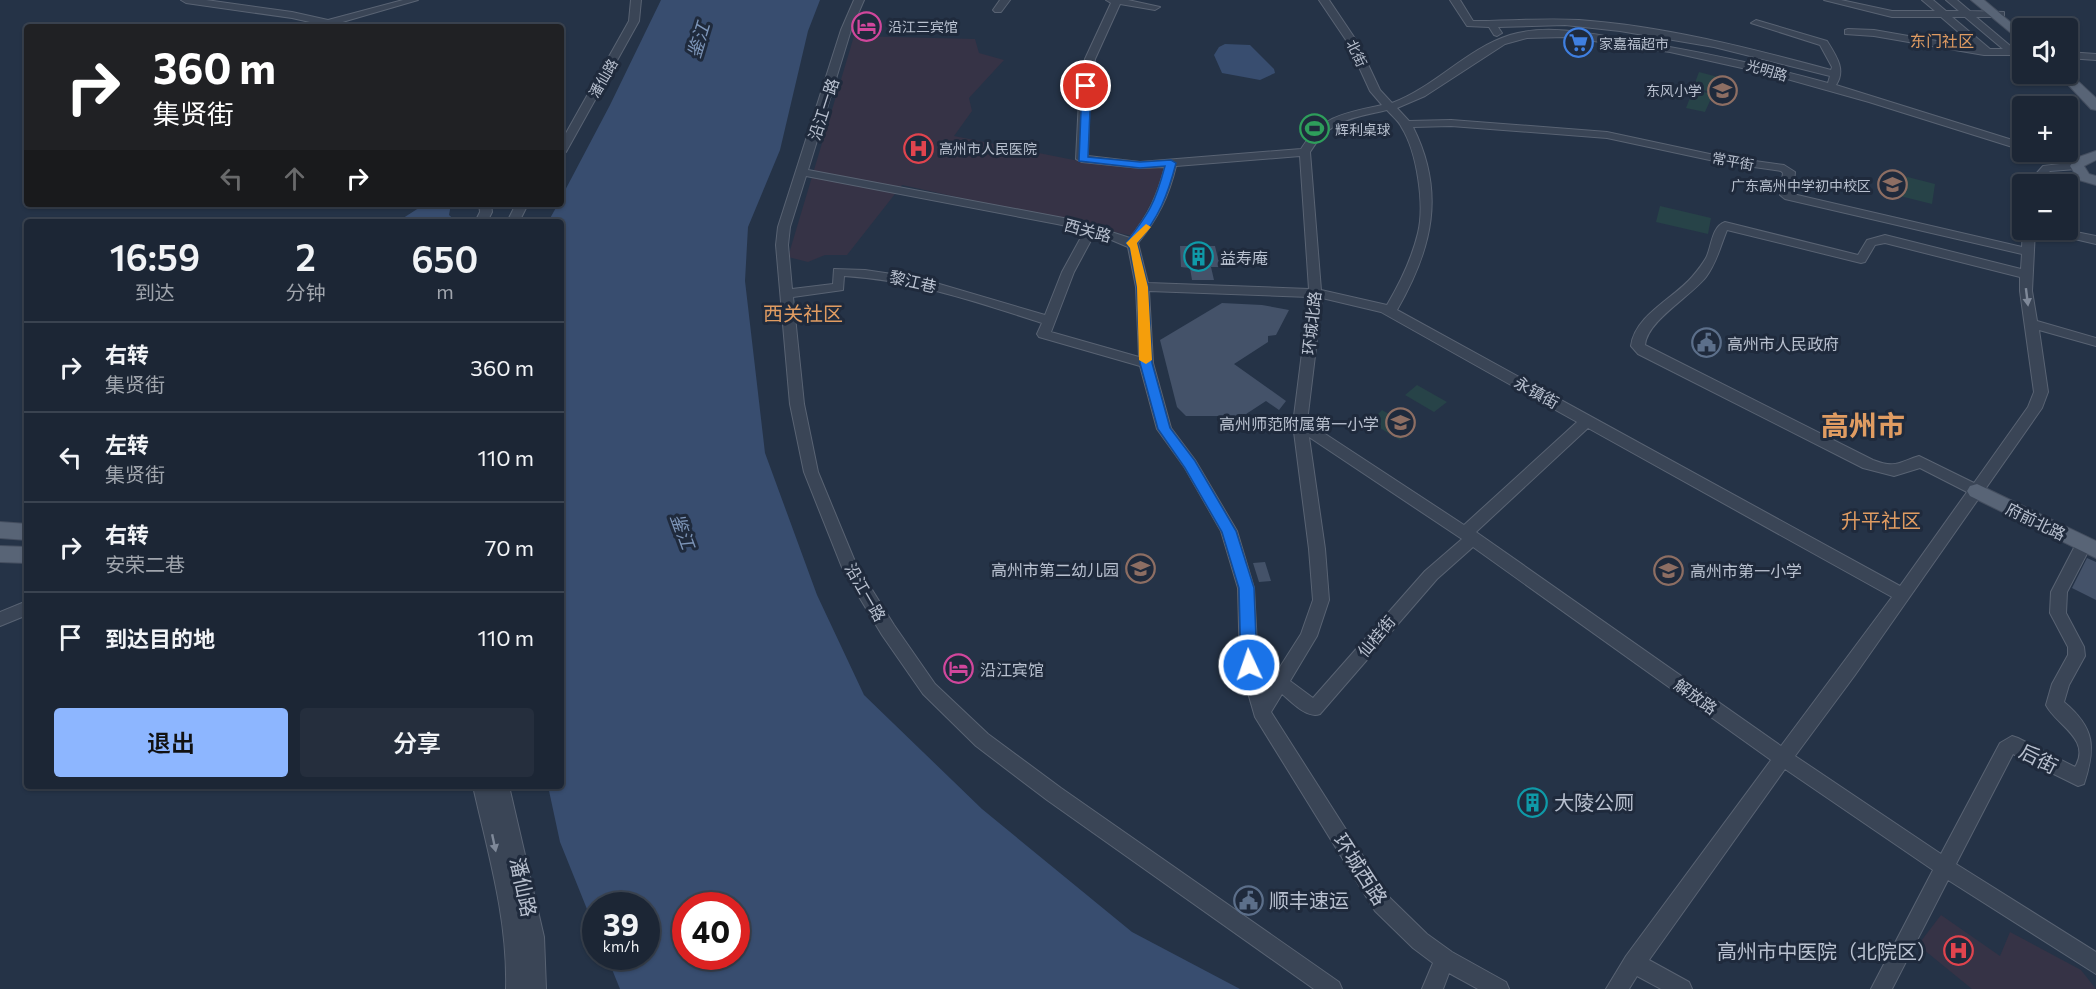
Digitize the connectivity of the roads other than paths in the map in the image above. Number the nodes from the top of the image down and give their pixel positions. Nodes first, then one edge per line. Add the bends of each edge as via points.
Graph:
1 (186, 0) edge
2 (413, 0) edge
3 (627, 0) edge
4 (636, 0) edge
5 (858, 0) edge
6 (1005, 0) edge
7 (1115, 0) edge
8 (1324, 0) edge
9 (1455, 0) edge
10 (1829, 0) edge
11 (1927, 0) edge
12 (1951, 0) edge
13 (1977, 0) edge
14 (1984, 0) edge
15 (1155, 7) dead end
16 (998, 10) dead end
17 (1967, 14) junction
18 (1998, 14) junction
19 (1944, 15) junction
20 (329, 23) junction
21 (1756, 23) dead end
22 (333, 24) edge
23 (1492, 24) junction
24 (2012, 24) edge
25 (2012, 28) edge
26 (1848, 32) dead end
27 (1504, 41) junction
28 (2012, 48) edge
29 (1988, 52) junction
30 (2012, 52) edge
31 (2078, 55) edge
32 (2096, 57) edge
33 (1837, 75) junction
34 (2078, 81) edge
35 (2077, 84) edge
36 (1829, 88) junction
37 (2095, 99) edge
38 (1388, 106) junction
39 (1406, 124) junction
40 (564, 130) edge
41 (2012, 144) edge
42 (564, 147) edge
43 (1305, 152) junction
44 (2096, 155) edge
45 (2065, 162) edge
46 (1171, 163) junction
47 (2077, 166) junction
48 (802, 172) junction
49 (2041, 174) edge
50 (2096, 181) edge
51 (1091, 229) junction
52 (2078, 236) edge
53 (2028, 240) edge
54 (2096, 240) edge
55 (1132, 243) junction
56 (2027, 252) junction
57 (2025, 274) junction
58 (1142, 287) junction
59 (1316, 293) junction
60 (788, 294) junction
61 (1390, 311) junction
62 (1050, 321) junction
63 (2031, 323) junction
64 (2096, 342) edge
65 (1146, 363) junction
66 (1588, 420) junction
67 (1300, 424) junction
68 (1977, 491) junction
69 (0, 530) edge
70 (24, 532) edge
71 (1469, 535) junction
72 (2090, 547) edge
73 (0, 554) edge
74 (24, 555) edge
75 (1902, 595) junction
76 (24, 609) edge
77 (0, 619) edge
78 (1281, 684) junction
79 (1261, 712) junction
80 (1783, 758) junction
81 (483, 789) edge
82 (501, 789) edge
83 (1946, 868) junction
84 (1446, 959) junction
85 (1633, 963) junction
86 (2096, 964) edge
87 (516, 989) edge
88 (536, 989) edge
89 (1332, 989) edge
90 (1432, 989) edge
91 (1498, 989) edge
92 (1616, 989) edge
93 (1682, 989) edge
94 (1881, 989) edge

1 - 20 street
2 - 20 street
3 - 40 street, 潘仙路 via 624,25
4 - 42 street, 潘仙路 via 634,21 625,40
5 - 48 street, 沿江一路
6 - 16 street
7 - 15 street
7 - 46 street via 1090,59 1082,159 1140,165
8 - 38 street, 北街 via 1353,43 1375,91
9 - 23 street via 1470,24
10 - 19 street via 1892,14
11 - 19 street
12 - 17 street
13 - 18 main road
14 - 18 main road
17 - 18 street
17 - 19 street
17 - 28 street
18 - 24 main road
18 - 25 main road
19 - 29 street
20 - 22 street
21 - 33 street via 1785,28 1798,37 1824,43 1836,64
23 - 27 street
23 - 33 street via 1607,27 1711,43
26 - 29 street
27 - 36 street, 光明路 via 1549,34 1658,46 1717,56
27 - 38 street via 1414,97
29 - 30 street
31 - 32 street
33 - 36 street
34 - 37 main road
35 - 37 main road
36 - 41 street, 光明路
38 - 39 street, 北街
38 - 43 street via 1326,123
39 - 56 street, 常平街 via 1456,123 1607,135 1719,159 1784,168 1789,172 1789,197
39 - 61 street via 1425,186 1426,224 1408,280
43 - 46 street
43 - 59 street, 环城北路
44 - 47 main road
45 - 47 street
46 - 55 street via 1163,196
47 - 49 street via 2047,168
47 - 50 main road via 2084,177
48 - 51 street, 西关路
48 - 60 street, 沿江一路 via 784,227 782,246
51 - 55 street, 西关路
51 - 62 street via 1068,272
52 - 54 street
53 - 56 street
55 - 58 street, 西关路
56 - 57 street
57 -> 63 street
57 - 68 street via 1889,240 1870,243 1861,259 1725,226 1713,255 1693,284 1647,325 1638,340 1643,351 1868,464 1902,470 1919,461
58 - 59 street, 永镇街
58 - 65 street, 西关路
59 - 61 street, 永镇街 via 1358,300
59 - 67 street, 环城北路
60 - 62 street, 黎江巷 via 839,287 838,272 882,273
60 - 89 street, 沿江一路 via 797,404 811,472 849,566 929,689 982,740 1053,794
61 - 66 street, 永镇街
62 - 65 street via 1045,335
63 - 64 street
63 - 68 street via 2041,392 2035,408
65 - 79 street, 西关路 via 1164,429 1190,464 1229,531 1246,588 1249,665
66 - 71 street, 仙桂街
66 - 75 street, 永镇街
67 - 71 street, 解放路
67 - 78 street, 环城北路 via 1321,600 1309,636
68 - 72 main road, 府前北路
68 - 75 street
69 - 70 main road
71 - 78 street, 仙桂街 via 1314,709
71 - 80 street, 解放路
72 - 83 street, 后街 via 2059,592 2058,613 2077,656 2061,684 2055,705 2077,723 2088,755 2086,762 2078,778 2012,744
73 - 74 main road
75 - 80 street
76 - 77 street
78 - 79 street, 环城北路
79 - 84 street, 环城西路 via 1382,904 1407,930
80 - 83 street, 解放路
80 - 85 street
81 -> 87 street, 潘仙路 via 513,927
82 - 88 street, 潘仙路 via 534,937
83 - 86 street, 解放路
83 - 94 street, 后街
84 - 90 street
84 - 91 street, 环城西路
85 - 92 street
85 - 93 street

